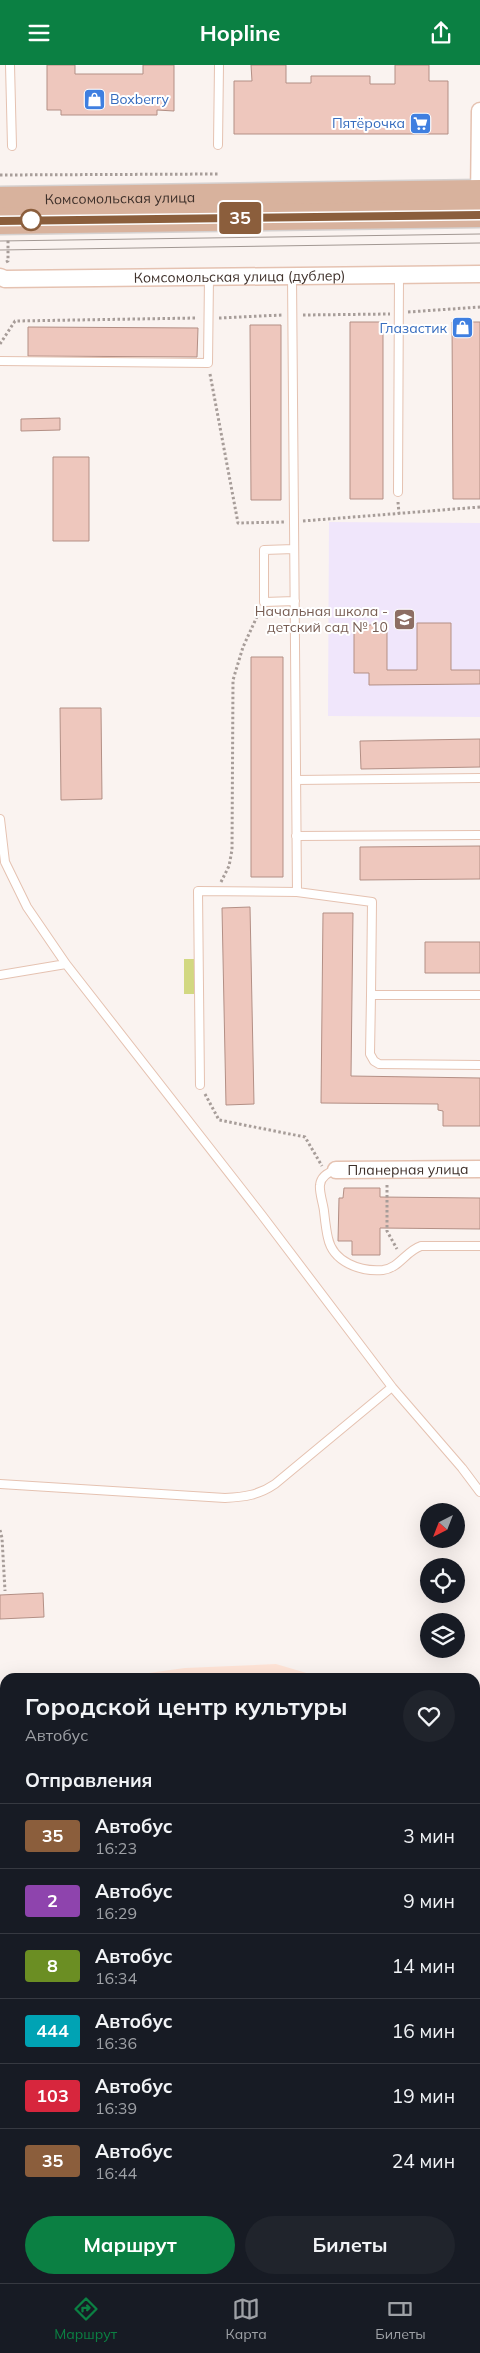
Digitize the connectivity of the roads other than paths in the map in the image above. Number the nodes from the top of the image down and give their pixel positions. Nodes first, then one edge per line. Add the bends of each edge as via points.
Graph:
1 (10, 65) edge
2 (219, 65) edge
3 (480, 111) edge
4 (218, 145) dead end
5 (12, 146) dead end
6 (480, 193) edge
7 (0, 200) edge
8 (480, 215) edge
9 (0, 221) edge
10 (480, 274) edge
11 (398, 275) junction
12 (292, 276) junction
13 (0, 277) edge
14 (209, 277) junction
15 (0, 361) edge
16 (398, 492) dead end
17 (294, 549) junction
18 (295, 601) junction
19 (480, 778) edge
20 (296, 780) junction
21 (0, 819) edge
22 (480, 835) edge
23 (296, 837) junction
24 (297, 892) junction
25 (66, 964) junction
26 (0, 975) edge
27 (371, 995) junction
28 (480, 995) edge
29 (480, 1065) edge
30 (200, 1085) road end
31 (480, 1169) edge
32 (331, 1172) joint
33 (480, 1246) edge
34 (392, 1387) junction
35 (0, 1484) edge
36 (480, 1492) edge

1 - 5 lane
2 - 4 lane
3 - 6 street
6 - 7 main road, Комсомольская улица
6 - 8 street
8 - 9 main road, Комсомольская улица
10 - 11 street, Комсомольская улица (дублер)
11 - 12 street, Комсомольская улица (дублер)
11 - 16 lane
12 - 14 street, Комсомольская улица (дублер)
12 - 17 lane
13 - 14 street, Комсомольская улица (дублер)
14 - 15 lane via 208,363
17 - 18 lane
17 - 18 lane via 264,550 264,602
18 - 20 lane
19 - 20 lane
20 - 23 lane
21 - 25 lane via 5,862 27,907
22 - 23 lane
23 - 24 lane
24 - 27 lane via 372,902
24 - 30 lane via 198,891
25 - 26 lane
25 - 34 lane
27 - 28 lane
27 - 29 lane via 370,1054 374,1061
31 - 32 street, Планерная улица
32 - 33 lane via 320,1184 328,1240 338,1256 349,1265 366,1270 393,1267 411,1249 421,1245
34 - 35 lane via 276,1484 264,1492 246,1497
34 - 36 lane

